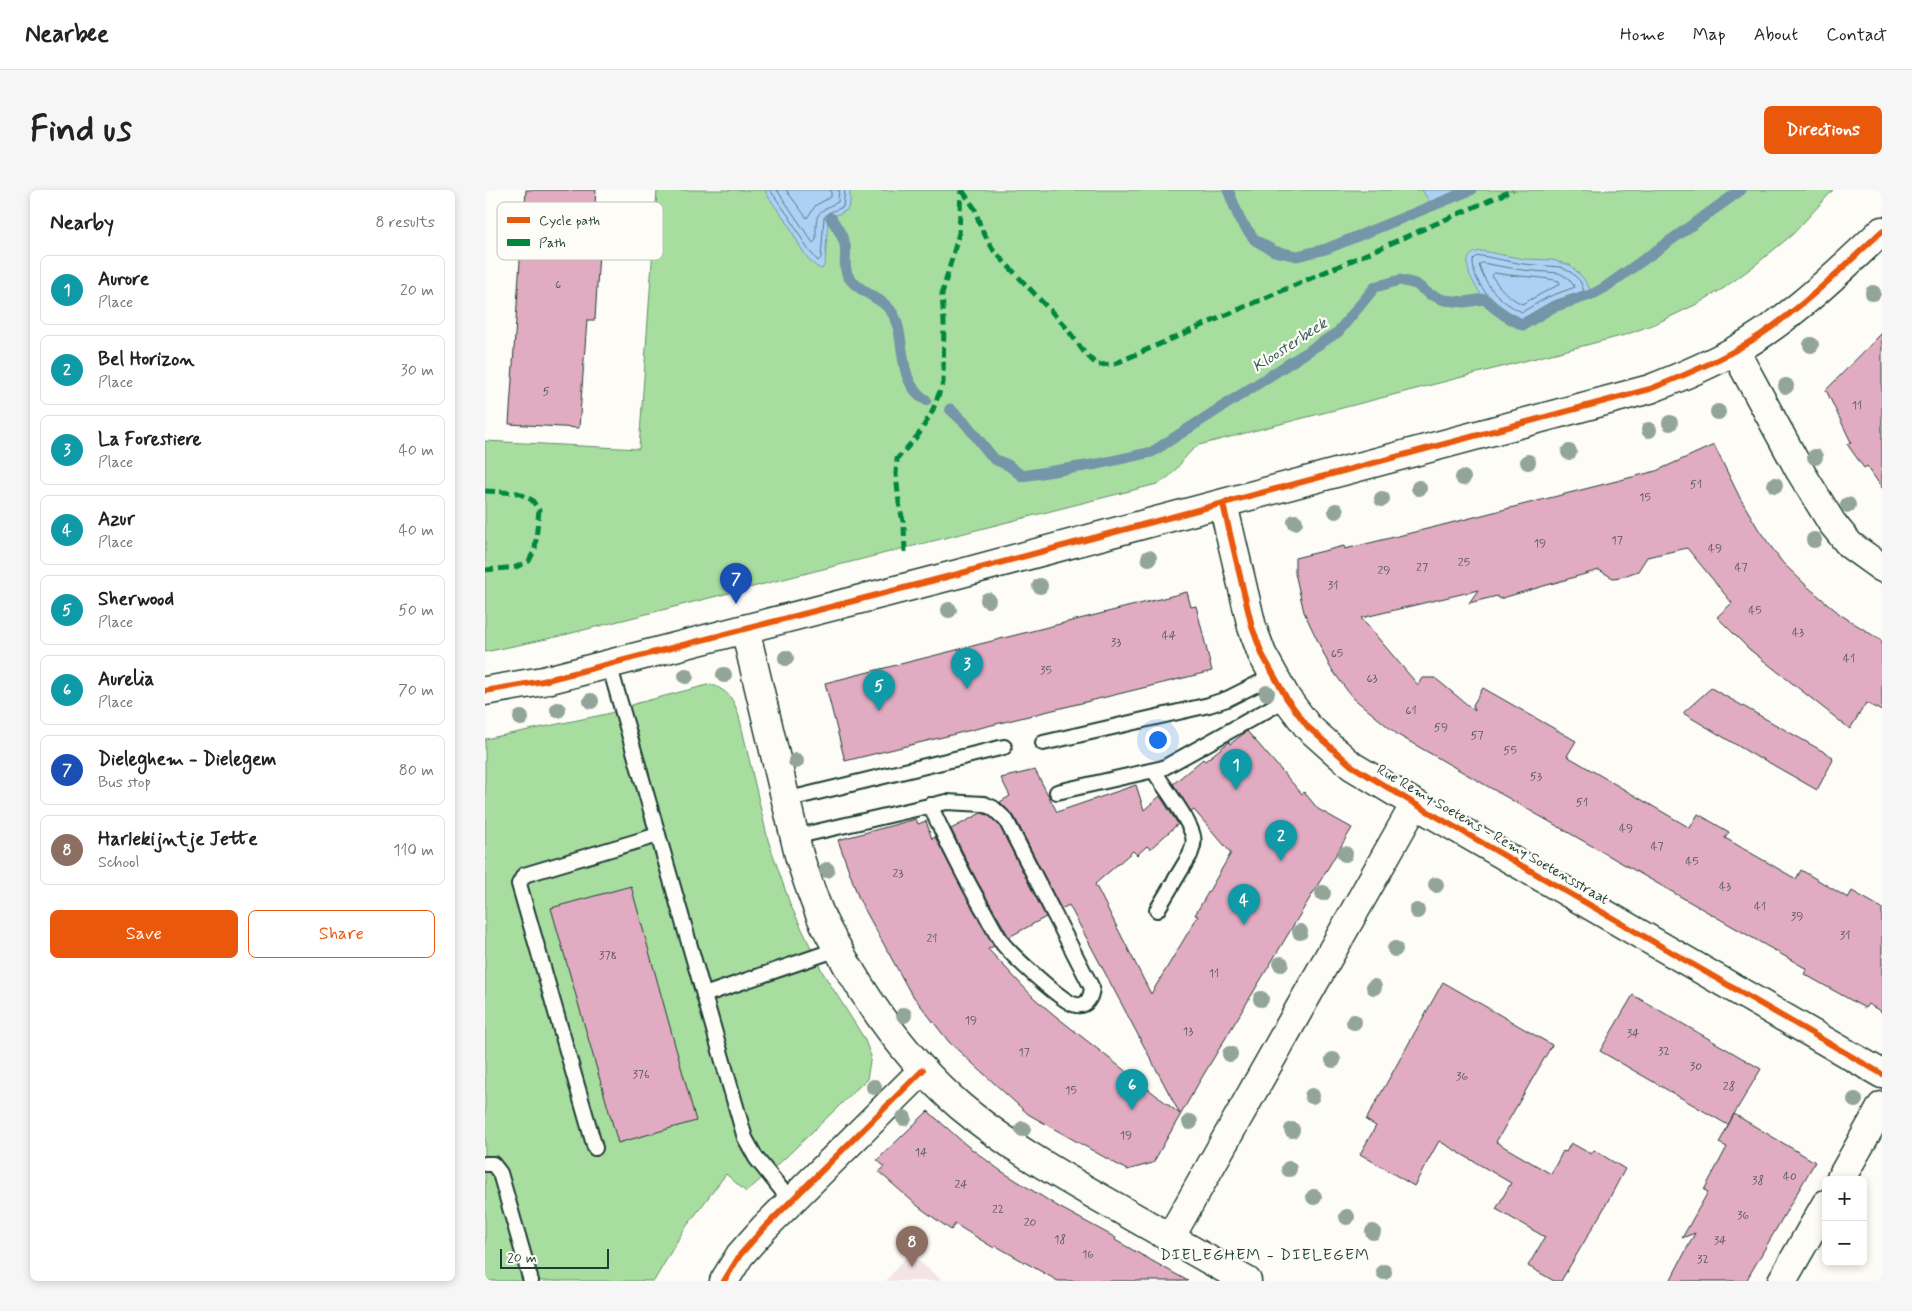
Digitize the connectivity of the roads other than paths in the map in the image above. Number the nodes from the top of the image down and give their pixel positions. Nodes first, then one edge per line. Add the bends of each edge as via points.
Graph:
1 (1882, 231) edge
2 (1735, 351) junction
3 (1223, 504) junction
4 (1882, 568) edge
5 (745, 630) junction
6 (609, 664) junction
7 (1273, 676) junction
8 (485, 691) edge
9 (1287, 699) junction
10 (1043, 743) dead end
11 (1004, 747) dead end
12 (1154, 771) junction
13 (1057, 792) dead end
14 (785, 800) junction
15 (1415, 804) junction
16 (930, 805) junction
17 (658, 835) junction
18 (794, 837) junction
19 (1157, 910) dead end
20 (838, 949) junction
21 (703, 996) junction
22 (923, 1070) junction
23 (1882, 1074) edge
24 (1882, 1106) edge
25 (595, 1148) dead end
26 (485, 1164) edge
27 (1842, 1176) edge
28 (791, 1200) junction
29 (1822, 1211) edge
30 (1170, 1238) junction
31 (531, 1281) edge
32 (724, 1281) edge
33 (1247, 1281) edge
34 (1782, 1281) edge

1 - 2 street via 1826,283
2 - 3 street via 1650,390
2 - 4 street via 1832,523 1850,545
3 - 5 street
3 - 7 street, Rue Remy Soetens - Remy Soetensstraat via 1252,627
5 - 6 street
5 - 14 street
6 - 8 street via 543,681
6 - 17 lane
7 - 9 street, Rue Remy Soetens - Remy Soetensstraat
7 - 10 lane via 1209,705
9 - 12 lane
9 - 15 street, Rue Remy Soetens - Remy Soetensstraat via 1308,727 1352,766
11 - 14 lane
12 - 13 lane
12 - 19 lane via 1193,837 1189,855
14 - 18 street
15 - 23 street, Rue Remy Soetens - Remy Soetensstraat
15 - 30 street
16 - 16 lane via 960,870 1003,943 1030,971 1071,1003 1080,1005 1088,1001 1092,988 1006,820 984,804 946,802
16 - 18 lane
17 - 21 lane
17 - 25 lane via 524,875 519,884
18 - 20 street via 810,890
20 - 21 lane
20 - 22 street via 868,1002
21 - 28 lane via 745,1138 756,1158
22 - 28 street
22 - 30 street via 999,1136
24 - 27 street
26 - 31 lane via 493,1164 500,1172
28 - 32 street via 740,1255
29 - 34 street
30 - 33 street

